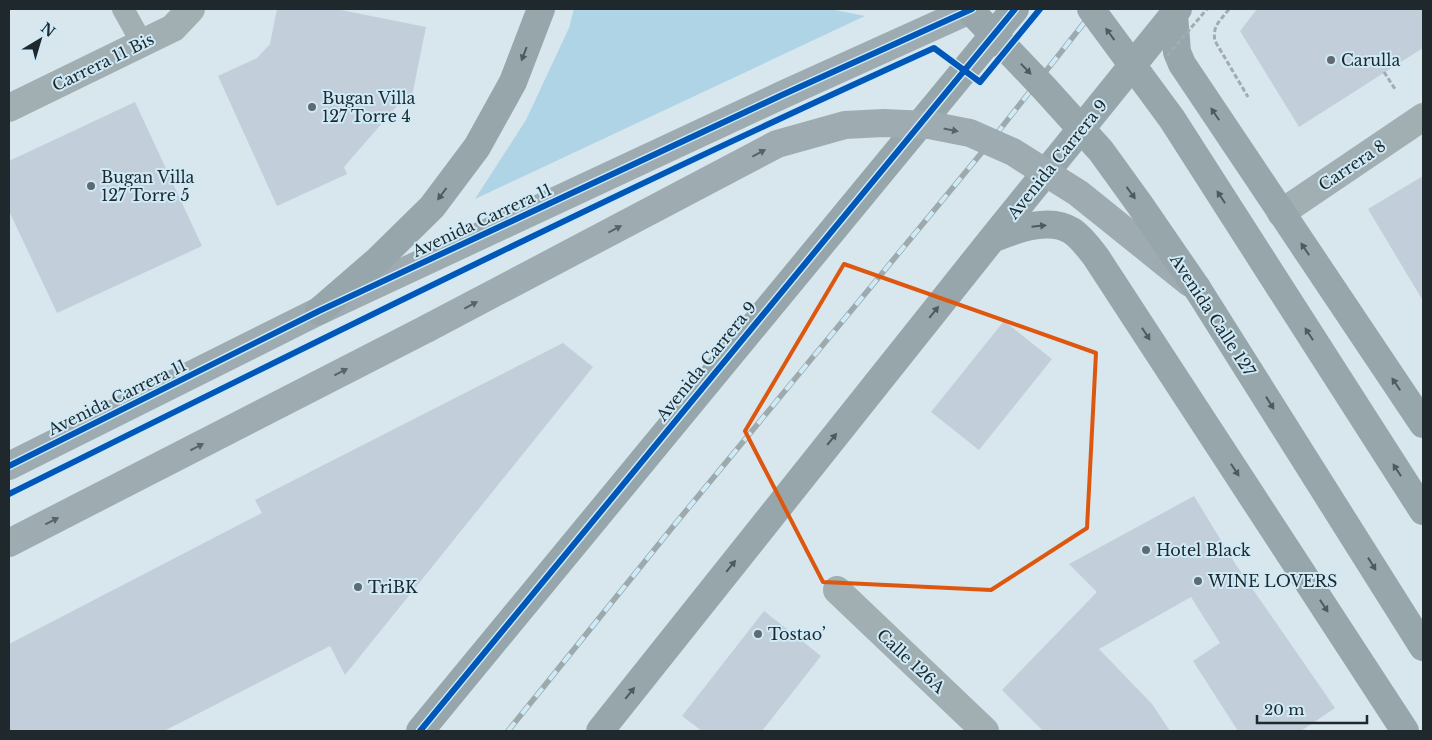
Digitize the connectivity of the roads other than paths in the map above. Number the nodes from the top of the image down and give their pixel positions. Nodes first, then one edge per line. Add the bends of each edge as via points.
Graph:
1 (123, 9) edge
2 (191, 9) edge
3 (541, 9) edge
4 (970, 9) edge
5 (1014, 9) edge
6 (1092, 9) edge
7 (1176, 11) edge
8 (142, 43) junction
9 (9, 108) edge
10 (1423, 117) edge
11 (1281, 213) junction
12 (992, 239) junction
13 (1197, 288) junction
14 (319, 311) junction
15 (1423, 424) edge
16 (9, 466) edge
17 (1423, 511) edge
18 (9, 543) edge
19 (837, 590) dead end
20 (1423, 647) edge
21 (420, 731) edge
22 (600, 731) edge
23 (985, 731) edge
24 (1406, 731) edge

1 - 8 lane
2 - 8 street, Carrera 11 Bis via 173,28
3 -> 14 main road via 513,82 477,147 432,207
4 -> 13 main road, Avenida Calle 127, bridge via 1101,151
4 - 14 main road, Avenida Carrera 11
5 - 21 main road, Avenida Carrera 9
17 -> 6 main road, bridge via 1172,119
11 -> 7 main road via 1182,64 1177,52
7 - 12 main road, Avenida Carrera 9
8 - 9 street, Carrera 11 Bis
10 - 11 street, Carrera 8
15 -> 11 main road
22 -> 12 main road, Avenida Carrera 9
12 -> 24 main road via 1032,226 1051,224 1074,232 1084,241
18 -> 13 main road, bridge via 777,144 845,125 929,125 970,133 1013,152 1078,193
13 -> 20 main road, Avenida Calle 127
14 - 16 main road, Avenida Carrera 11
19 - 23 street, Calle 126A

